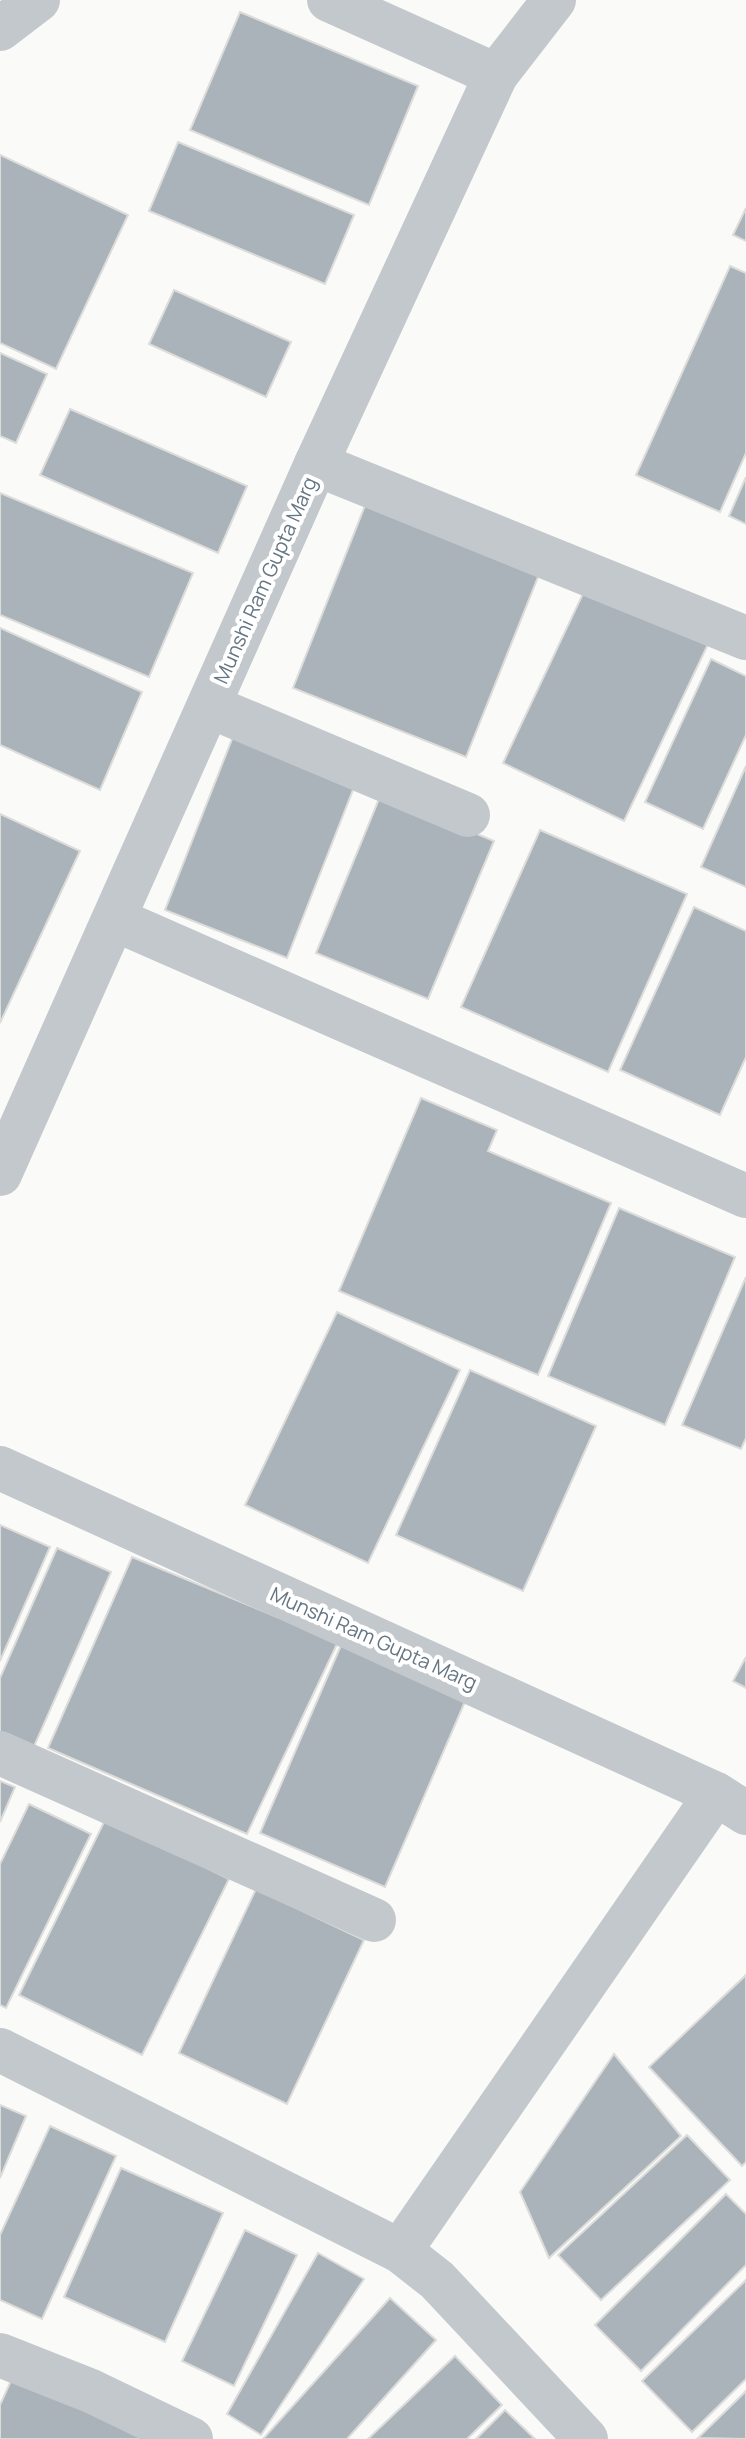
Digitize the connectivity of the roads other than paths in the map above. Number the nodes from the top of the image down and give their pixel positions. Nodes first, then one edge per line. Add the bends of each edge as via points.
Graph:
1 (38, 0) edge
2 (329, 0) edge
3 (554, 0) edge
4 (0, 29) edge
5 (496, 75) junction
6 (316, 464) junction
7 (746, 638) edge
8 (209, 706) junction
9 (468, 815) dead end
10 (114, 919) junction
11 (0, 1174) edge
12 (746, 1196) edge
13 (0, 1468) edge
14 (0, 1753) edge
15 (731, 1803) edge
16 (374, 1920) dead end
17 (0, 2050) edge
18 (400, 2251) junction
19 (0, 2355) edge
20 (191, 2439) edge
21 (586, 2439) edge

1 - 4 lane
2 - 5 lane
3 - 5 lane, Munshi Ram Gupta Marg
5 - 6 lane, Munshi Ram Gupta Marg
6 - 7 lane
6 - 8 lane, Munshi Ram Gupta Marg
8 - 9 lane
8 - 10 lane, Munshi Ram Gupta Marg
10 - 11 lane, Munshi Ram Gupta Marg
10 - 12 lane
13 - 15 lane, Munshi Ram Gupta Marg
14 - 16 lane
15 - 18 lane
17 - 18 lane
18 - 21 lane via 437,2280
19 - 20 lane

